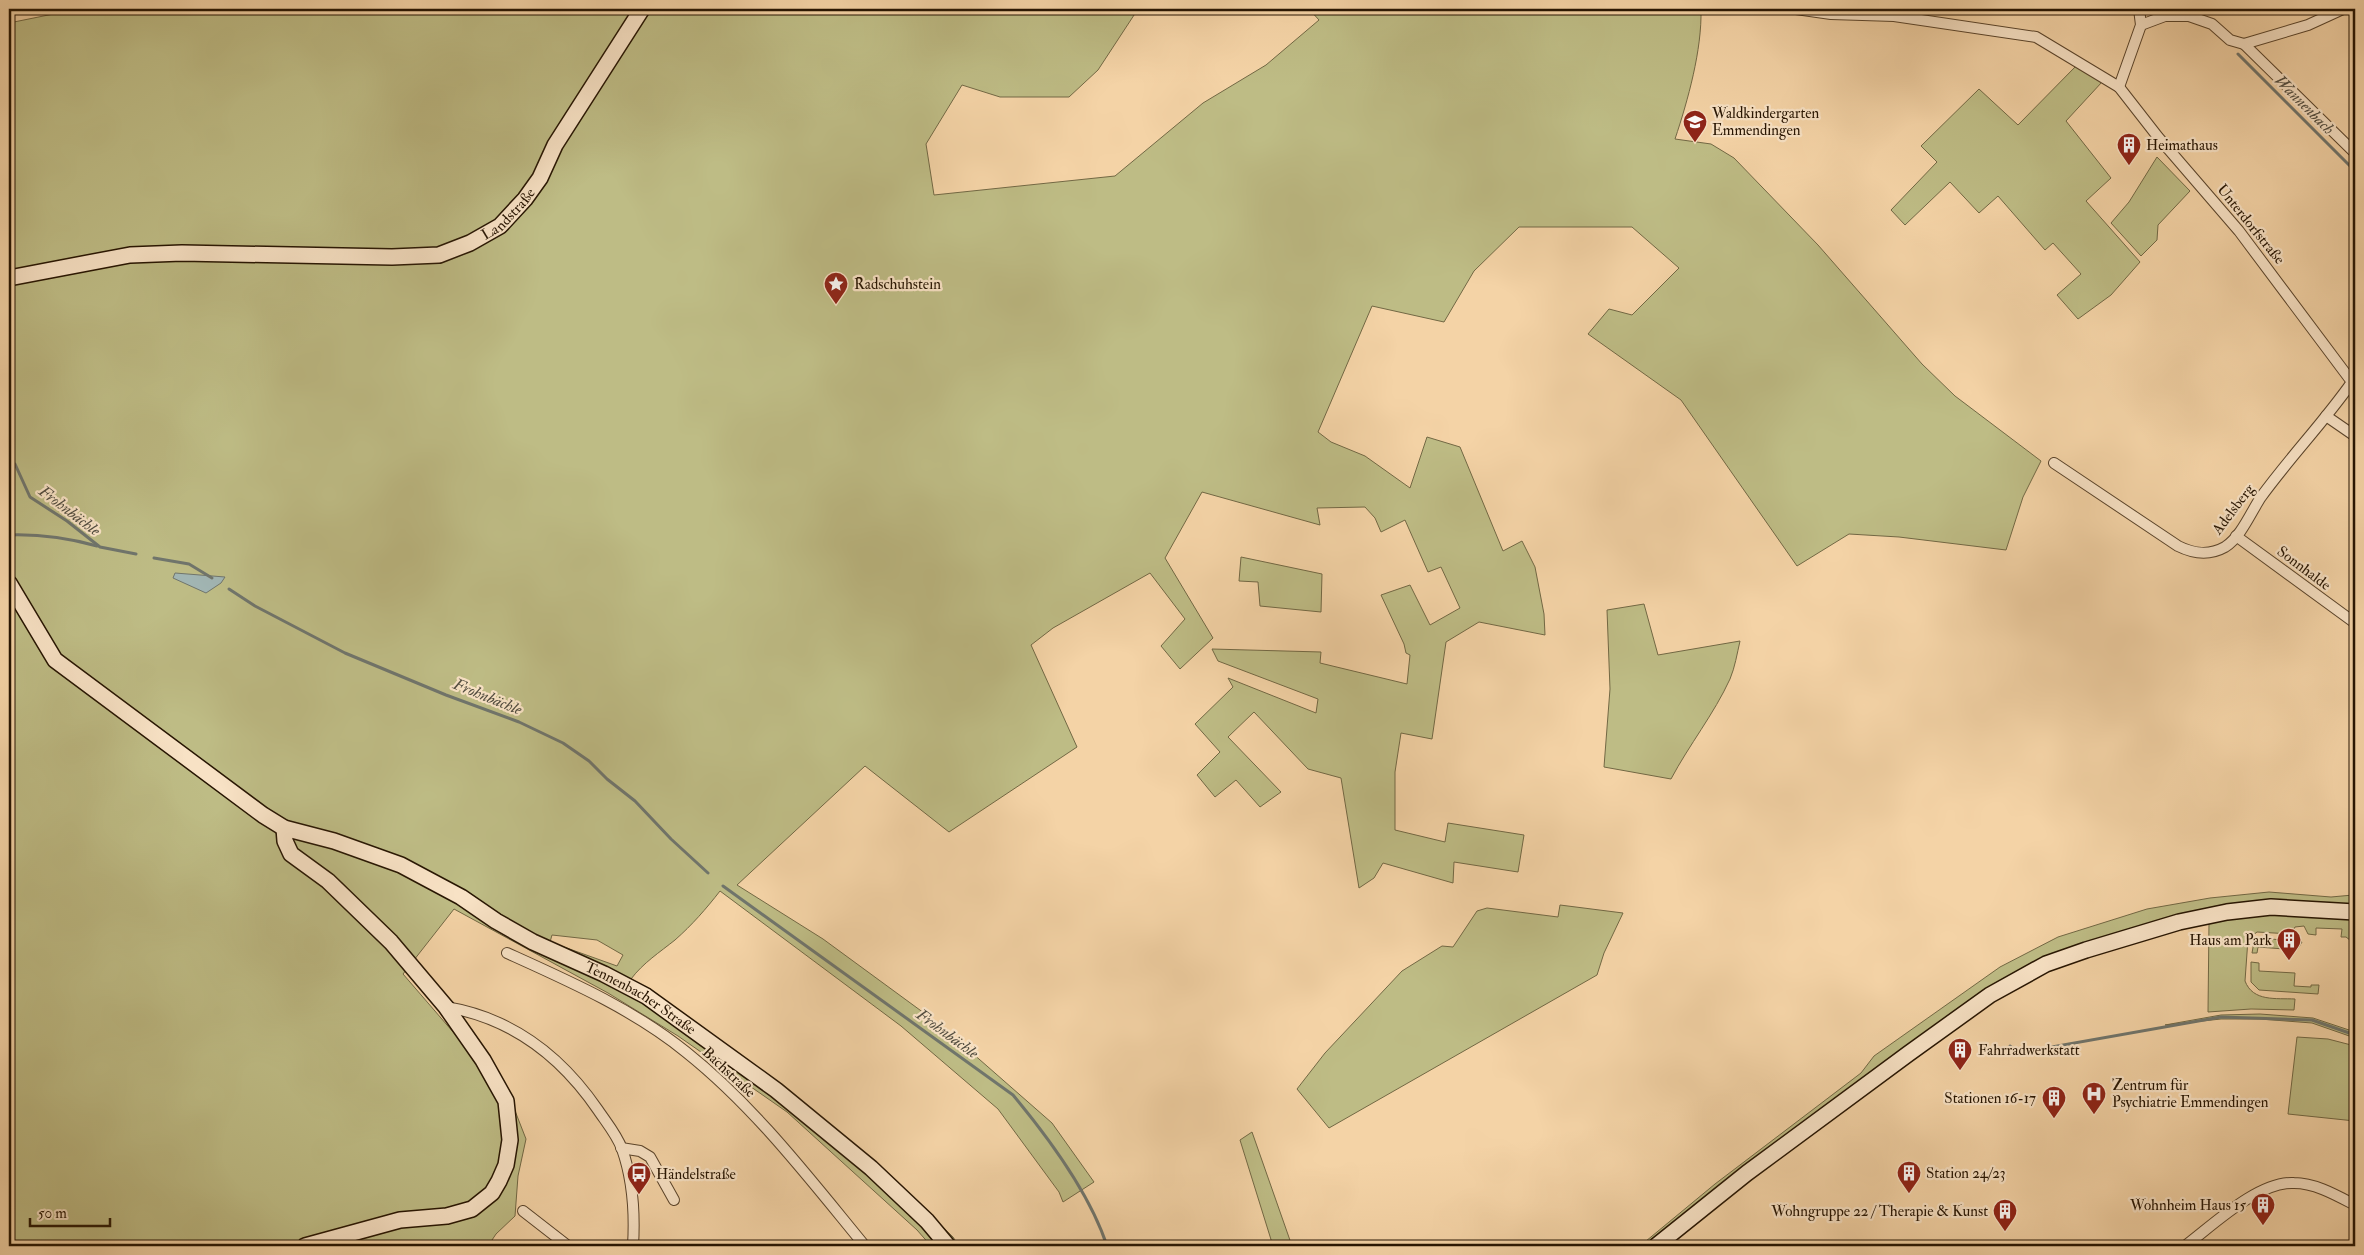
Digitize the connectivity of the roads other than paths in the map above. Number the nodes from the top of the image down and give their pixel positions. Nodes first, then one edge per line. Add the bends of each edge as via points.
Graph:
1 (642, 9) edge
2 (1796, 9) edge
3 (2139, 9) edge
4 (2343, 9) edge
5 (2141, 25) junction
6 (2244, 44) junction
7 (2119, 87) junction
8 (2355, 153) edge
9 (9, 278) edge
10 (2354, 382) edge
11 (2326, 416) junction
12 (2355, 436) edge
13 (2054, 463) dead end
14 (2236, 536) junction
15 (9, 583) edge
16 (2355, 623) edge
17 (284, 828) junction
18 (2355, 912) edge
19 (507, 953) dead end
20 (446, 1007) junction
21 (621, 1148) junction
22 (674, 1200) dead end
23 (2355, 1205) edge
24 (524, 1211) dead end
25 (305, 1246) edge
26 (568, 1246) edge
27 (633, 1246) edge
28 (864, 1246) edge
29 (948, 1246) edge
30 (1656, 1246) edge
31 (2185, 1246) edge

1 - 9 street, Landstraße via 555,145 540,178 525,199 500,226 470,243 439,255 392,257 130,255
2 - 7 street via 1894,16 2036,37
3 - 5 street
4 - 6 street via 2308,25
5 - 6 street via 2165,16 2189,16 2212,24 2230,40
5 - 7 street
6 - 8 street
7 - 10 street, Unterdorfstraße via 2240,231
10 - 11 street, Adelsberg
11 - 12 street
11 - 14 street, Adelsberg via 2262,497
13 - 14 street, Adelsberg via 2188,552 2214,552 2227,546
14 - 16 street, Sonnhalde
15 - 17 street, Tennenbacher Straße via 55,660
17 - 20 street via 291,854 328,882 391,942
17 - 29 street, Tennenbacher Straße via 334,841 401,865 534,942 646,996 776,1090 871,1168 927,1221
18 - 30 street via 2271,907 2228,912 2179,922 2046,964 1990,995 1908,1054 1762,1162
19 - 28 street, Bachstraße via 631,1014 686,1051 771,1132
20 - 21 street via 472,1012 517,1034 558,1061 579,1083
20 - 25 street via 483,1060 506,1101 510,1140 506,1165 492,1193 472,1209 447,1216 400,1220
21 - 22 street via 640,1151 650,1157
21 - 27 street via 633,1198
23 - 31 street via 2310,1185 2292,1182 2269,1187
24 - 26 street

